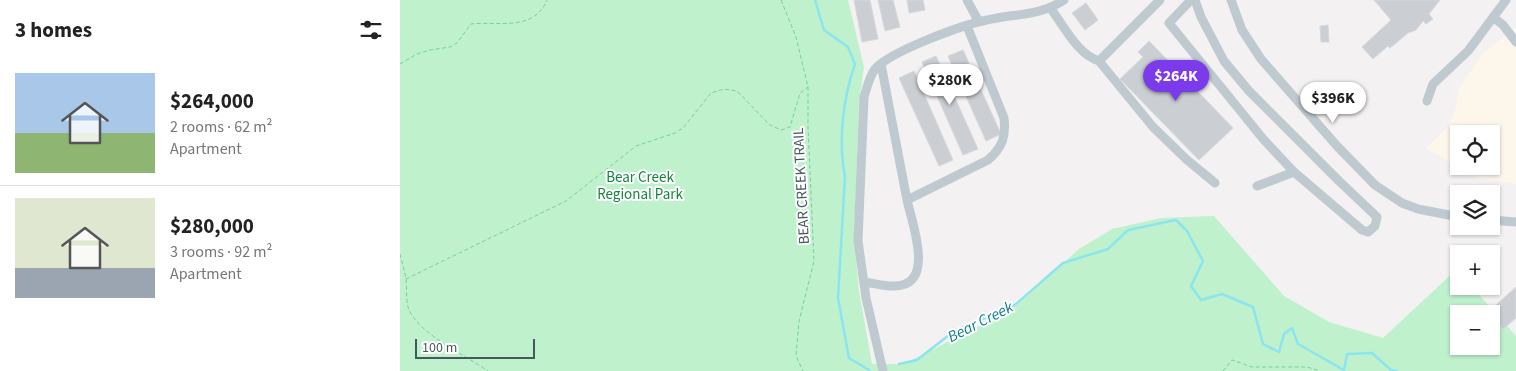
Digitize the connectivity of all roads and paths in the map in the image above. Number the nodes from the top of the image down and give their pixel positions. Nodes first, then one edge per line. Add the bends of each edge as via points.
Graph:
1 (547, 0) edge
2 (781, 0) edge
3 (967, 0) edge
4 (1064, 0) edge
5 (1160, 0) edge
6 (1193, 0) edge
7 (1231, 0) edge
8 (1506, 0) edge
9 (1051, 8) junction
10 (1494, 17) junction
11 (979, 22) junction
12 (967, 26) junction
13 (1516, 42) edge
14 (1099, 61) junction
15 (400, 64) edge
16 (881, 64) junction
17 (808, 87) junction
18 (1426, 101) dead end
19 (1294, 172) junction
20 (1215, 183) dead end
21 (1257, 186) dead end
22 (907, 200) junction
23 (1450, 215) edge
24 (1500, 221) edge
25 (1516, 222) edge
26 (400, 254) edge
27 (406, 279) junction
28 (864, 282) junction
29 (488, 371) edge
30 (803, 371) edge
31 (883, 371) edge
32 (1223, 371) edge
33 (1320, 371) edge

1 - 15 path via 536,16 517,23 471,24 450,47 417,54
2 - 17 path, BEAR CREEK TRAIL via 796,37
3 - 11 street
4 - 9 street
5 - 14 street
6 - 19 street via 1169,23
6 - 19 street via 1224,61 1249,91 1378,217 1375,226 1368,232 1362,230
7 - 23 street via 1242,30 1261,59 1375,185 1402,204
8 - 10 street
9 - 11 street
9 - 14 street via 1082,50
10 - 13 street
10 - 18 street via 1468,51 1433,84
11 - 12 street
12 - 16 street via 930,39
12 - 22 street via 1004,118 1004,142 988,160
14 - 20 street via 1152,127
16 - 22 street
16 - 28 street via 871,76 864,97 858,240
17 - 27 path via 800,94 790,127 781,130 770,125 737,91 711,93 683,128 636,146 566,201
17 - 30 path, BEAR CREEK TRAIL via 814,261 799,320 796,356
19 - 21 street
22 - 28 street via 920,260 918,271 913,278 896,286
24 - 25 street
26 - 27 path
27 - 29 path via 408,307 423,328
28 - 31 street
32 - 33 path via 1232,360 1252,367 1307,367

